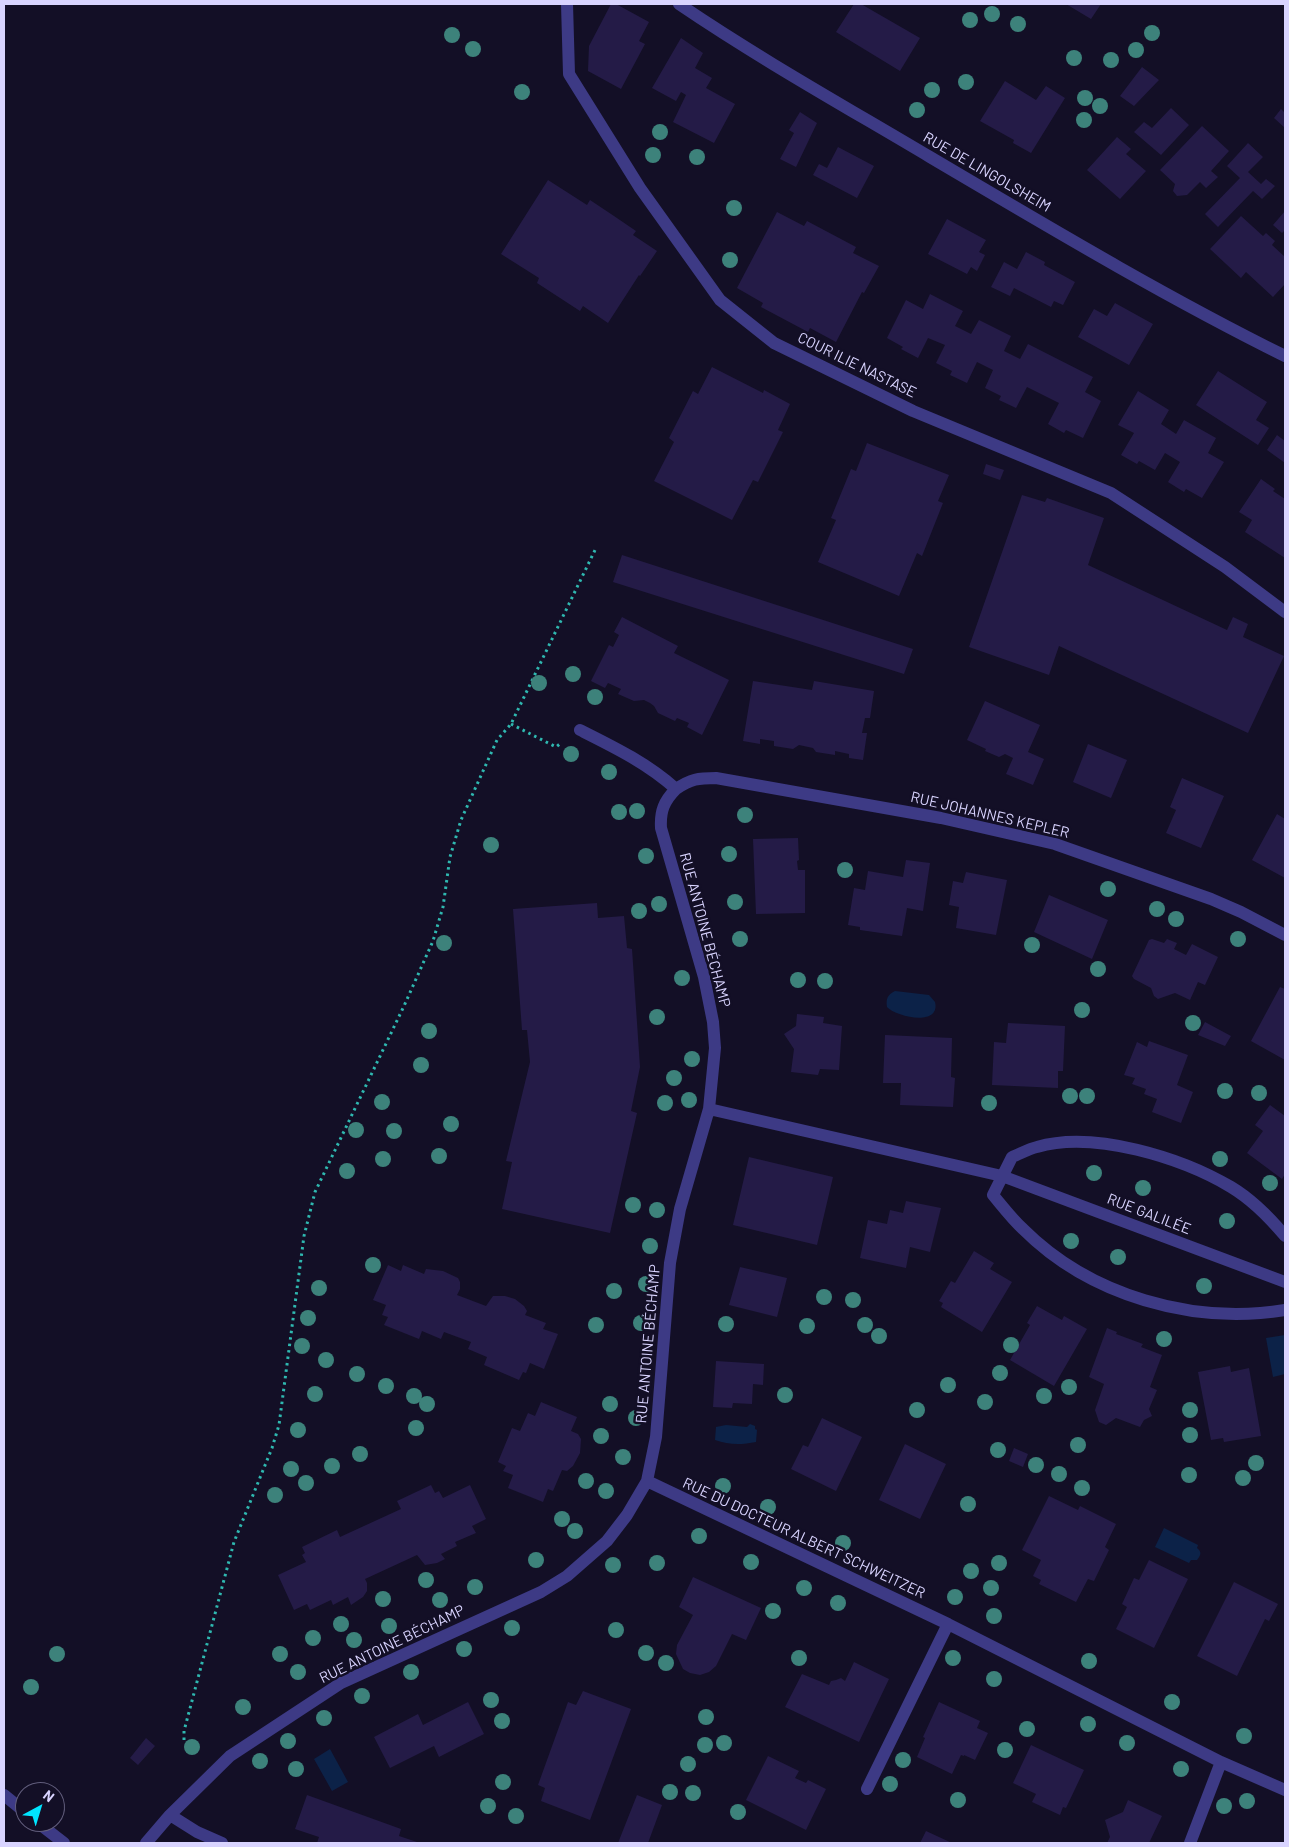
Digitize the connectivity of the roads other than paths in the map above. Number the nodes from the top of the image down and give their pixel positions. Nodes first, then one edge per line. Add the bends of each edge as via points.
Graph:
1 (567, 4) edge
2 (679, 4) edge
3 (1285, 356) edge
4 (1285, 612) edge
5 (580, 730) road end
6 (676, 789) junction
7 (1285, 935) edge
8 (709, 1109) junction
9 (1002, 1176) junction
10 (1285, 1236) edge
11 (1285, 1282) edge
12 (1285, 1310) edge
13 (647, 1481) junction
14 (948, 1624) junction
15 (1221, 1762) junction
16 (867, 1789) dead end
17 (1285, 1790) edge
18 (4, 1795) edge
19 (15, 1804) edge
20 (170, 1815) junction
21 (50, 1832) edge
22 (64, 1843) edge
23 (146, 1843) edge
24 (222, 1843) edge
25 (1190, 1843) edge

1 - 4 street, COUR ILIE NASTASE via 569,74 640,188 720,300 774,343 913,411 1111,493 1225,567
2 - 3 street, RUE DE LINGOLSHEIM via 1029,216
5 - 6 street via 636,758
6 - 7 street, RUE JOHANNES KEPLER via 698,778 716,778 1005,832 1055,844 1210,899
6 - 8 street, RUE ANTOINE BÉCHAMP via 662,808 660,828 704,977 713,1022 715,1048
8 - 9 street, RUE GALILÉE
8 - 13 street, RUE ANTOINE BÉCHAMP via 680,1209 670,1263 656,1437
9 - 10 street via 1012,1157 1038,1147 1077,1142 1156,1154 1195,1168 1233,1188 1271,1219
9 - 11 street, RUE GALILÉE
9 - 12 street via 993,1195 1023,1230 1088,1277 1156,1304 1199,1312 1237,1315
13 - 14 street, RUE DU DOCTEUR ALBERT SCHWEITZER
13 - 20 street, RUE ANTOINE BÉCHAMP via 607,1541 567,1576 541,1592 341,1683 230,1756
14 - 15 street, RUE DU DOCTEUR ALBERT SCHWEITZER
14 - 16 street
15 - 17 street, RUE DU DOCTEUR ALBERT SCHWEITZER
15 - 25 street
18 - 19 street
20 - 23 street, RUE ANTOINE BÉCHAMP
20 - 24 street
21 - 22 street

